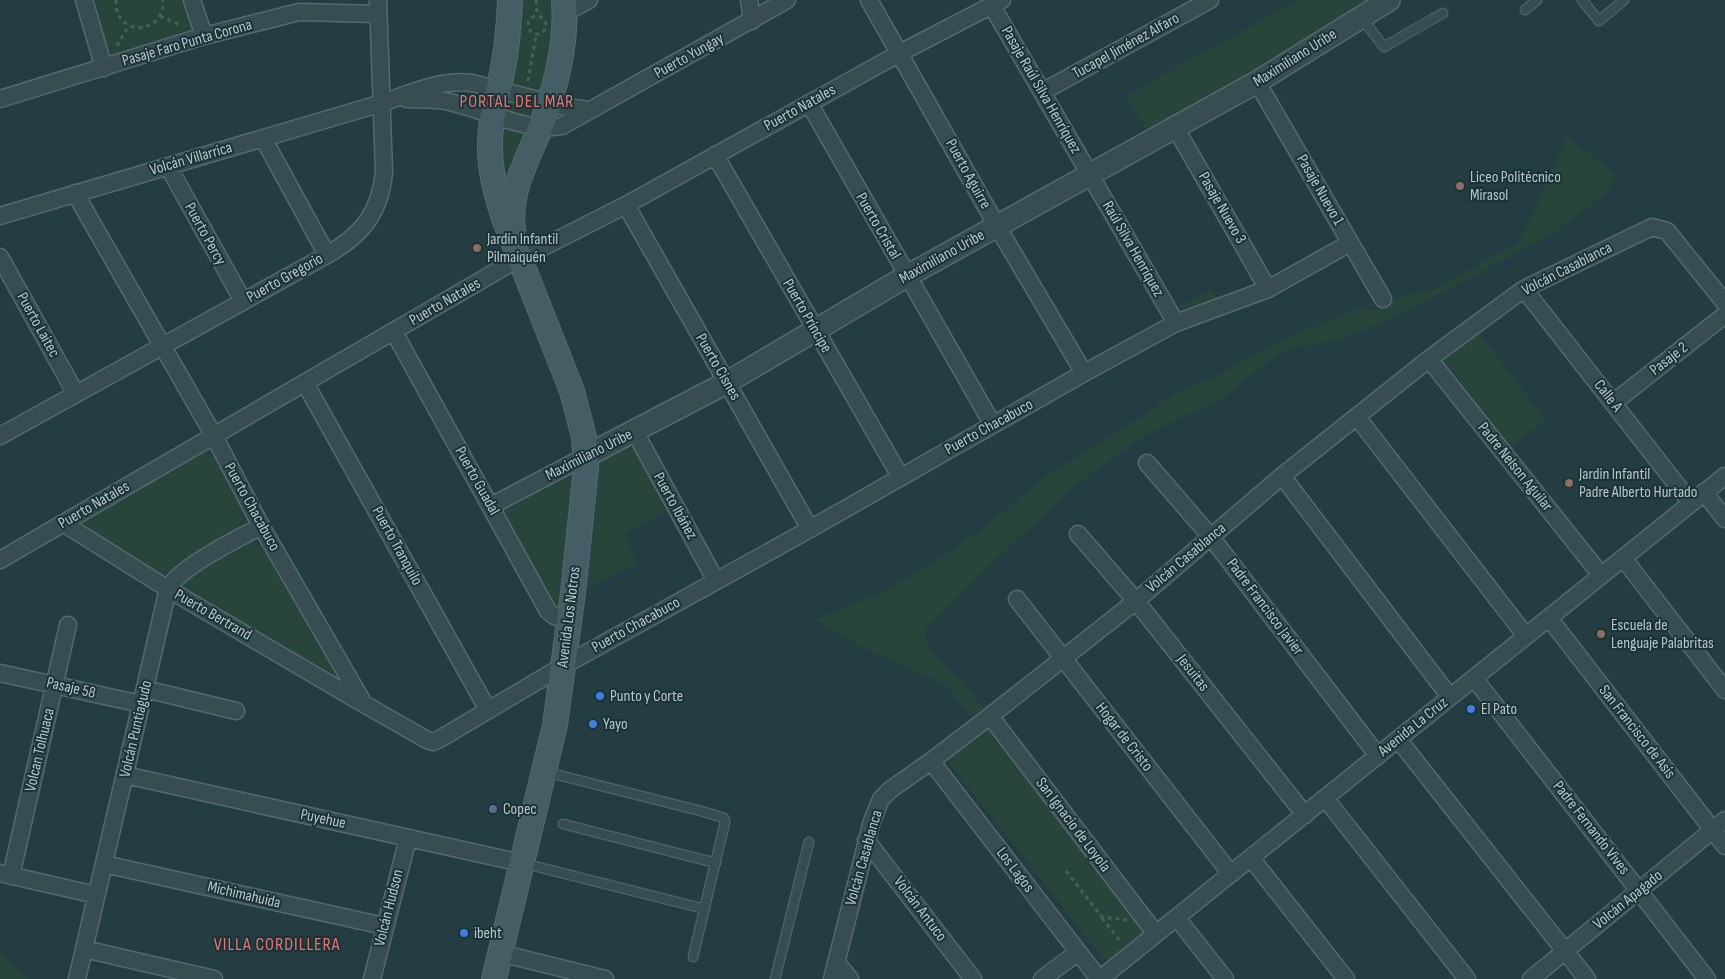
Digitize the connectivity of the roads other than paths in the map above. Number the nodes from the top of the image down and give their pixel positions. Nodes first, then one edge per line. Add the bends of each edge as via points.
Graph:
1 (84, 0) edge
2 (192, 0) edge
3 (510, 0) edge
4 (589, 0) edge
5 (749, 0) edge
6 (787, 0) edge
7 (869, 0) edge
8 (1210, 0) edge
9 (1389, 0) edge
10 (1537, 0) edge
11 (1582, 0) edge
12 (1624, 0) edge
13 (997, 3) edge
14 (378, 7) edge
15 (565, 7) edge
16 (1525, 10) dead end
17 (1443, 13) dead end
18 (1361, 17) junction
19 (752, 21) junction
20 (204, 36) junction
21 (900, 53) junction
22 (104, 68) junction
23 (1256, 82) junction
24 (498, 89) junction
25 (1042, 92) junction
26 (0, 99) edge
27 (382, 103) junction
28 (550, 103) junction
29 (809, 104) junction
30 (589, 110) junction
31 (493, 116) junction
32 (541, 127) junction
33 (1175, 127) junction
34 (263, 138) junction
35 (714, 155) junction
36 (168, 166) junction
37 (1089, 174) junction
38 (75, 193) junction
39 (626, 205) junction
40 (0, 216) edge
41 (997, 226) junction
42 (1350, 243) junction
43 (327, 255) junction
44 (0, 257) edge
45 (521, 260) junction
46 (907, 276) junction
47 (1268, 289) junction
48 (1524, 289) junction
49 (1383, 299) dead end
50 (243, 301) junction
51 (1725, 303) edge
52 (1725, 315) edge
53 (1176, 324) junction
54 (815, 330) junction
55 (394, 332) junction
56 (161, 346) junction
57 (1429, 359) junction
58 (1084, 373) junction
59 (305, 383) junction
60 (726, 383) junction
61 (76, 394) junction
62 (1613, 403) junction
63 (1357, 417) junction
64 (993, 425) junction
65 (635, 432) junction
66 (0, 436) edge
67 (214, 436) junction
68 (586, 456) junction
69 (1147, 463) dead end
70 (900, 476) junction
71 (1282, 476) junction
72 (1725, 476) edge
73 (1704, 492) junction
74 (1691, 503) junction
75 (491, 506) junction
76 (1725, 519) edge
77 (63, 523) junction
78 (261, 526) junction
79 (810, 529) junction
80 (1078, 534) dead end
81 (1211, 537) junction
82 (1623, 558) junction
83 (0, 560) edge
84 (1601, 575) junction
85 (716, 581) junction
86 (168, 589) junction
87 (1017, 600) dead end
88 (1136, 601) junction
89 (1549, 618) junction
90 (569, 621) junction
91 (68, 625) dead end
92 (1526, 636) junction
93 (1063, 658) junction
94 (563, 666) junction
95 (0, 673) edge
96 (1474, 678) junction
97 (55, 684) junction
98 (1725, 690) edge
99 (143, 696) junction
100 (1450, 697) junction
101 (364, 704) junction
102 (488, 710) junction
103 (236, 711) dead end
104 (990, 716) junction
105 (1398, 739) junction
106 (1378, 756) junction
107 (931, 761) junction
108 (544, 771) junction
109 (125, 775) junction
110 (1325, 798) junction
111 (1305, 814) junction
112 (563, 824) dead end
113 (1719, 826) edge
114 (408, 838) junction
115 (866, 840) junction
116 (809, 842) dead end
117 (1725, 846) edge
118 (1251, 858) junction
119 (716, 862) junction
120 (521, 863) junction
121 (104, 864) junction
122 (6, 874) edge
123 (1231, 874) junction
124 (1640, 890) junction
125 (96, 895) junction
126 (704, 909) junction
127 (1177, 918) junction
128 (384, 926) junction
129 (1152, 928) junction
130 (84, 949) junction
131 (1078, 952) junction
132 (1565, 952) junction
133 (500, 953) junction
134 (693, 957) dead end
135 (836, 962) junction
136 (77, 979) edge
137 (214, 979) edge
138 (372, 979) edge
139 (494, 979) edge
140 (605, 979) edge
141 (775, 979) edge
142 (832, 979) edge
143 (850, 979) edge
144 (973, 979) edge
145 (1042, 979) edge
146 (1099, 979) edge
147 (1225, 979) edge
148 (1346, 979) edge
149 (1467, 979) edge
150 (1531, 979) edge
151 (1587, 979) edge
152 (1707, 979) edge

1 - 22 street
2 - 20 street
3 - 24 main road, Avenida Los Notros
4 - 15 street
5 - 19 street
6 - 19 street, Puerto Yungay
7 - 21 street, Puerto Aguirre
8 - 25 street, Tucapel Jiménez Alfaro
9 - 18 street, Maximiliano Uribe
10 - 16 lane
11 - 12 lane via 1598,21
13 - 21 street, Puerto Natales
13 - 25 street, Pasaje Raúl Silva Henríquez
14 - 20 street, Pasaje Faro Punta Corona via 300,12
14 - 27 street, Puerto Gregorio
15 - 28 main road, Avenida Los Notros via 562,48
17 - 18 lane via 1384,47
18 - 23 street, Maximiliano Uribe
19 - 30 street, Puerto Yungay
20 - 22 street, Pasaje Faro Punta Corona
21 - 29 street, Puerto Natales
21 - 41 street, Puerto Aguirre
22 - 26 street, Pasaje Faro Punta Corona
23 - 33 street, Maximiliano Uribe
23 - 42 street, Pasaje Nuevo 1
24 - 27 street, Volcán Villarrica via 458,81
24 - 28 street, Volcán Villarrica
24 - 31 main road, Avenida Los Notros
25 - 37 street, Pasaje Raúl Silva Henríquez
27 - 31 street, Volcán Villarrica via 408,99 446,101
27 - 34 street, Volcán Villarrica
27 - 43 street, Puerto Gregorio via 384,172 378,203 362,229
28 - 30 street
28 - 32 main road, Avenida Los Notros
29 - 35 street, Puerto Natales
29 - 46 street, Puerto Cristal
30 - 32 street, Puerto Yungay via 562,126
31 - 32 street, Volcán Villarrica
31 - 45 main road, Avenida Los Notros via 490,151 493,182
32 - 45 main road, Avenida Los Notros via 520,176 512,208
33 - 37 street, Maximiliano Uribe
33 - 47 street, Pasaje Nuevo 3
34 - 36 street, Volcán Villarrica
34 - 43 street
35 - 39 street, Puerto Natales
35 - 54 street, Puerto Príncipe
36 - 38 street, Volcán Villarrica
36 - 50 street, Puerto Percy
37 - 41 street, Maximiliano Uribe
37 - 53 street, Raúl Silva Henríquez
38 - 40 street, Volcán Villarrica
38 - 56 street, Puerto Chacabuco
39 - 45 street, Puerto Natales
39 - 60 street, Puerto Cisnes
41 - 46 street, Maximiliano Uribe
41 - 58 street, Puerto Aguirre
42 - 47 street, Puerto Chacabuco
42 - 49 street, Pasaje Nuevo 1
43 - 50 street, Puerto Gregorio
44 - 61 street, Puerto Laitec
45 - 55 street, Puerto Natales
45 - 68 main road, Avenida Los Notros via 572,391
46 - 54 street, Maximiliano Uribe
46 - 64 street, Puerto Cristal
47 - 53 street, Puerto Chacabuco
48 - 51 street, Volcán Casablanca via 1652,227 1667,231
48 - 57 street, Volcán Casablanca
48 - 62 street, Calle A
50 - 56 street, Puerto Gregorio
52 - 62 street, Pasaje 2
53 - 58 street, Puerto Chacabuco
54 - 60 street, Maximiliano Uribe
54 - 70 street, Puerto Príncipe
55 - 59 street, Puerto Natales
55 - 75 street, Puerto Guadal
56 - 61 street, Puerto Gregorio
56 - 67 street, Puerto Chacabuco
57 - 63 street, Volcán Casablanca
57 - 84 street, Padre Nelson Aguilar
58 - 64 street, Puerto Chacabuco
59 - 67 street, Puerto Natales
59 - 102 street, Puerto Tranquilo
60 - 65 street, Maximiliano Uribe
60 - 79 street, Puerto Cisnes
61 - 66 street, Puerto Gregorio
62 - 74 street, Calle A
63 - 71 street, Volcán Casablanca
63 - 92 street
64 - 70 street, Puerto Chacabuco
65 - 68 street, Maximiliano Uribe
65 - 85 street, Puerto Ibáñez
67 - 77 street, Puerto Natales
67 - 78 street, Puerto Chacabuco
68 - 75 street, Maximiliano Uribe
68 - 90 main road, Avenida Los Notros
69 - 81 street, Padre Francisco Javier
70 - 79 street, Puerto Chacabuco
71 - 81 street, Volcán Casablanca
71 - 100 street
72 - 73 street, Avenida La Cruz
73 - 74 street, Avenida La Cruz
73 - 76 street
74 - 82 street, Avenida La Cruz
75 - 90 street, Puerto Guadal via 548,611
77 - 83 street, Puerto Natales
77 - 86 street, Puerto Bertrand
78 - 86 street via 179,575
78 - 101 street, Puerto Chacabuco
79 - 85 street, Puerto Chacabuco
80 - 88 street, Jesuitas
81 - 88 street, Volcán Casablanca
81 - 106 street, Padre Francisco Javier
82 - 84 street, Avenida La Cruz
82 - 98 street
84 - 89 street, Avenida La Cruz
85 - 94 street, Puerto Chacabuco
86 - 99 street, Volcán Puntiagudo
86 - 101 street, Puerto Bertrand
87 - 93 street, Hogar de Cristo
88 - 93 street, Volcán Casablanca
88 - 111 street, Jesuitas
89 - 92 street, Avenida La Cruz
89 - 113 street, San Francisco de Asís
90 - 94 main road, Avenida Los Notros
91 - 97 street, Volcan Tolhuaca
92 - 96 street, Avenida La Cruz
93 - 104 street, Volcán Casablanca
93 - 123 street, Hogar de Cristo
94 - 102 street, Puerto Chacabuco
94 - 108 main road, Avenida Los Notros via 555,725
95 - 97 street, Pasaje 58
96 - 100 street, Avenida La Cruz
96 - 124 street, Padre Fernando Vives
97 - 99 street, Pasaje 58
97 - 122 street, Volcan Tolhuaca
99 - 103 street, Pasaje 58
99 - 109 street, Volcán Puntiagudo
100 - 105 street, Avenida La Cruz
101 - 102 street, Puerto Chacabuco via 433,742
104 - 107 street, Volcán Casablanca
104 - 129 street, San Ignacio de Loyola
105 - 106 street, Avenida La Cruz
105 - 132 street
106 - 110 street, Avenida La Cruz
107 - 115 street, Volcán Casablanca via 881,799
107 - 131 street, Los Lagos
108 - 119 lane via 721,816 726,822
108 - 120 main road, Avenida Los Notros
109 - 114 street, Puyehue
109 - 121 street, Volcán Puntiagudo
110 - 111 street, Avenida La Cruz
110 - 149 street
111 - 118 street, Avenida La Cruz
112 - 119 lane
113 - 117 street, San Francisco de Asís
113 - 124 street, Volcán Apagado
114 - 120 street, Puyehue
114 - 128 street, Volcán Hudson
115 - 135 street, Volcán Casablanca
115 - 144 street, Volcán Antuco
116 - 141 lane
118 - 123 street, Avenida La Cruz
118 - 148 street
119 - 126 lane
120 - 126 lane
120 - 133 main road, Avenida Los Notros
121 - 125 street, Volcán Puntiagudo
121 - 128 street, Michimahuida
122 - 125 street
123 - 127 street, Avenida La Cruz
124 - 132 street, Volcán Apagado
124 - 152 street, Padre Fernando Vives
125 - 130 street, Volcán Puntiagudo
126 - 134 lane
127 - 129 street, Avenida La Cruz
127 - 147 street
128 - 138 street, Volcán Hudson
129 - 146 street, Avenida La Cruz via 1131,954
130 - 136 street, Volcán Puntiagudo
130 - 137 street
131 - 145 street
131 - 146 street, Los Lagos
132 - 150 street, Volcán Apagado
132 - 151 street
133 - 139 main road, Avenida Los Notros
133 - 140 street
135 - 142 street, Volcán Casablanca
135 - 143 street

